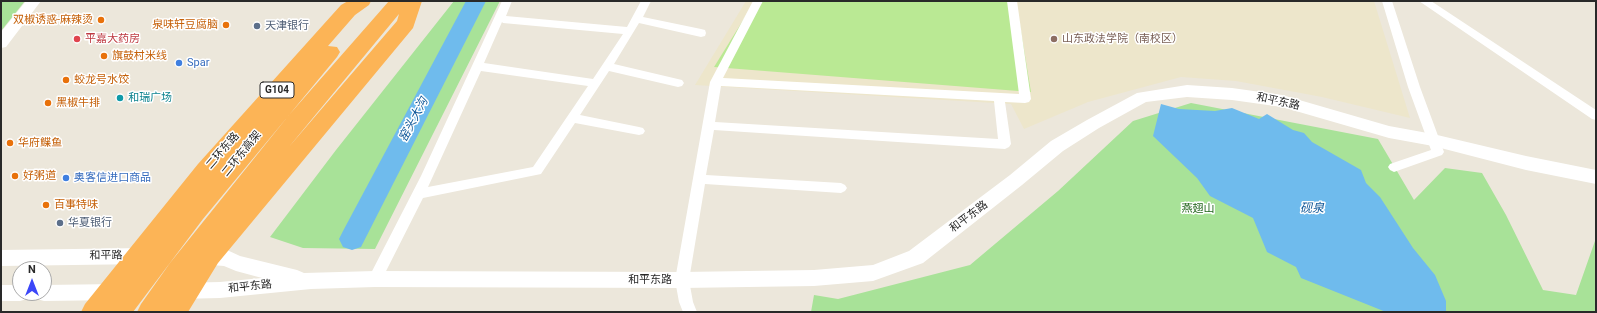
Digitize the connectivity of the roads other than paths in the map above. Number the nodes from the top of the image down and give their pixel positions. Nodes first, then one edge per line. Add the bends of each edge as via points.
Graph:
1 (34, 1) edge
2 (373, 1) edge
3 (400, 1) edge
4 (412, 1) edge
5 (420, 1) edge
6 (426, 1) edge
7 (507, 1) edge
8 (646, 1) edge
9 (758, 1) edge
10 (1012, 1) edge
11 (1387, 1) edge
12 (1424, 1) edge
13 (354, 3) edge
14 (503, 19) dead end
15 (637, 19) junction
16 (406, 23) junction
17 (630, 31) junction
18 (701, 34) dead end
19 (1, 43) edge
20 (477, 66) junction
21 (606, 66) junction
22 (716, 82) junction
23 (595, 83) junction
24 (678, 83) dead end
25 (999, 98) junction
26 (1596, 116) edge
27 (572, 118) junction
28 (714, 126) dead end
29 (639, 132) dead end
30 (1433, 140) junction
31 (1394, 167) dead end
32 (1596, 177) edge
33 (700, 179) junction
34 (841, 188) dead end
35 (419, 194) junction
36 (137, 256) junction
37 (210, 256) junction
38 (1, 258) edge
39 (375, 279) junction
40 (682, 280) junction
41 (311, 281) junction
42 (188, 291) junction
43 (1, 293) edge
44 (12, 293) edge
45 (52, 293) edge
46 (113, 302) edge
47 (94, 312) edge
48 (150, 312) edge
49 (174, 312) edge
50 (690, 312) edge

1 - 19 main road
2 - 46 highway, 二环东高架 via 145,273
3 - 48 highway, 二环东高架 via 296,121 179,270
4 - 16 highway
5 - 16 highway
6 - 16 highway
7 - 20 street
8 - 15 street
9 - 22 street
10 - 25 street via 1025,99
11 - 30 street
12 - 26 street
13 - 36 highway, 二环东路 / G104 via 206,170
14 - 17 street
15 - 17 street
15 - 18 street
16 - 37 highway
17 - 21 street
20 - 23 street
20 - 35 street
21 - 23 street
21 - 24 street
22 - 25 street
22 - 33 street
23 - 27 street
25 - 28 street via 1005,144
27 - 29 street
27 - 35 street via 537,171
30 - 31 street via 1438,152
30 - 32 main road, 和平东路
30 - 40 main road, 和平东路 via 1389,132 1275,100 1187,91 1143,97 1057,146 916,257 873,273 814,278
33 - 34 street
33 - 40 street
35 - 39 street
36 - 37 main road, 和平路
36 - 38 main road, 和平路
36 - 46 highway, 二环东路 / G104
37 - 41 main road, 和平东路 via 228,258 236,264
37 - 42 highway
39 - 40 main road, 和平东路
39 - 41 main road, 和平东路
40 - 50 street
41 - 42 main road, 和平东路
42 - 46 main road
42 - 49 highway
43 - 44 main road
45 - 46 main road
46 - 47 highway, 二环东路 / G104

